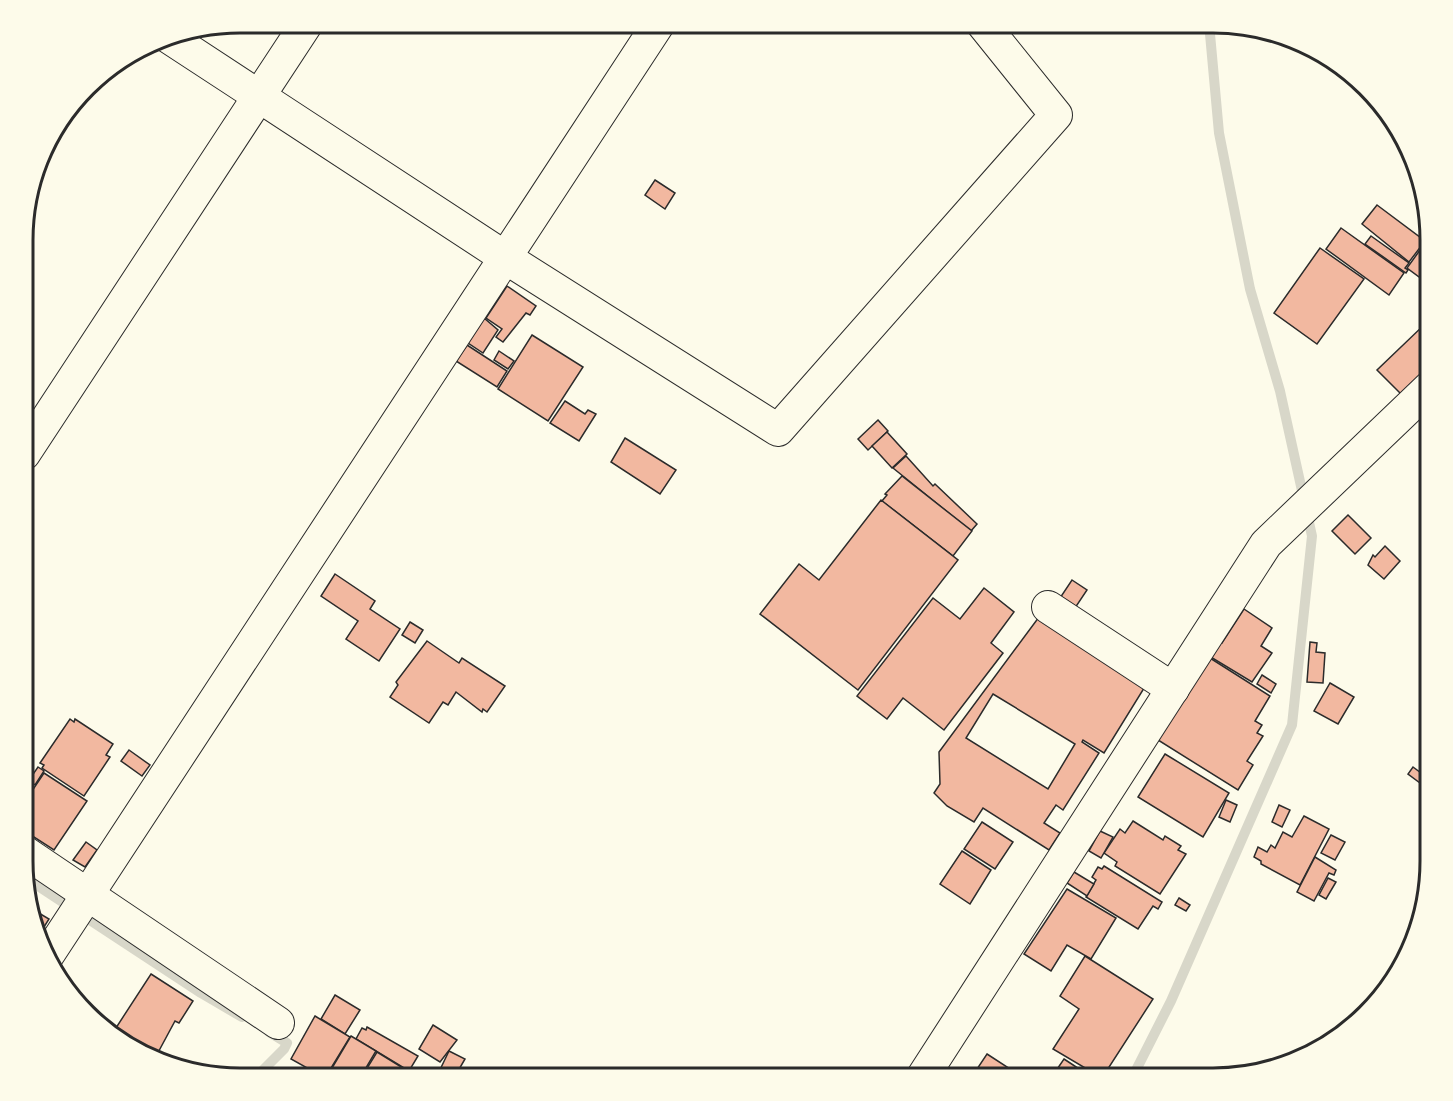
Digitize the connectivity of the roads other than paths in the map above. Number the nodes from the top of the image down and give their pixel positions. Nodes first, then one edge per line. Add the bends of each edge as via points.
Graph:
1 (300, 33) edge
2 (652, 33) edge
3 (990, 33) edge
4 (177, 43) edge
5 (259, 96) junction
6 (506, 258) junction
7 (1420, 397) edge
8 (33, 440) edge
9 (1048, 607) dead end
10 (1173, 689) junction
11 (33, 858) edge
12 (88, 894) junction
13 (52, 949) edge
14 (278, 1023) dead end
15 (928, 1068) edge

1 - 5 street
2 - 6 street
3 - 6 street via 1056,115 778,430
4 - 5 street
5 - 6 street
5 - 8 street
6 - 12 street
7 - 10 street via 1266,544
9 - 10 street
10 - 15 street
11 - 12 street
12 - 13 street
12 - 14 street

